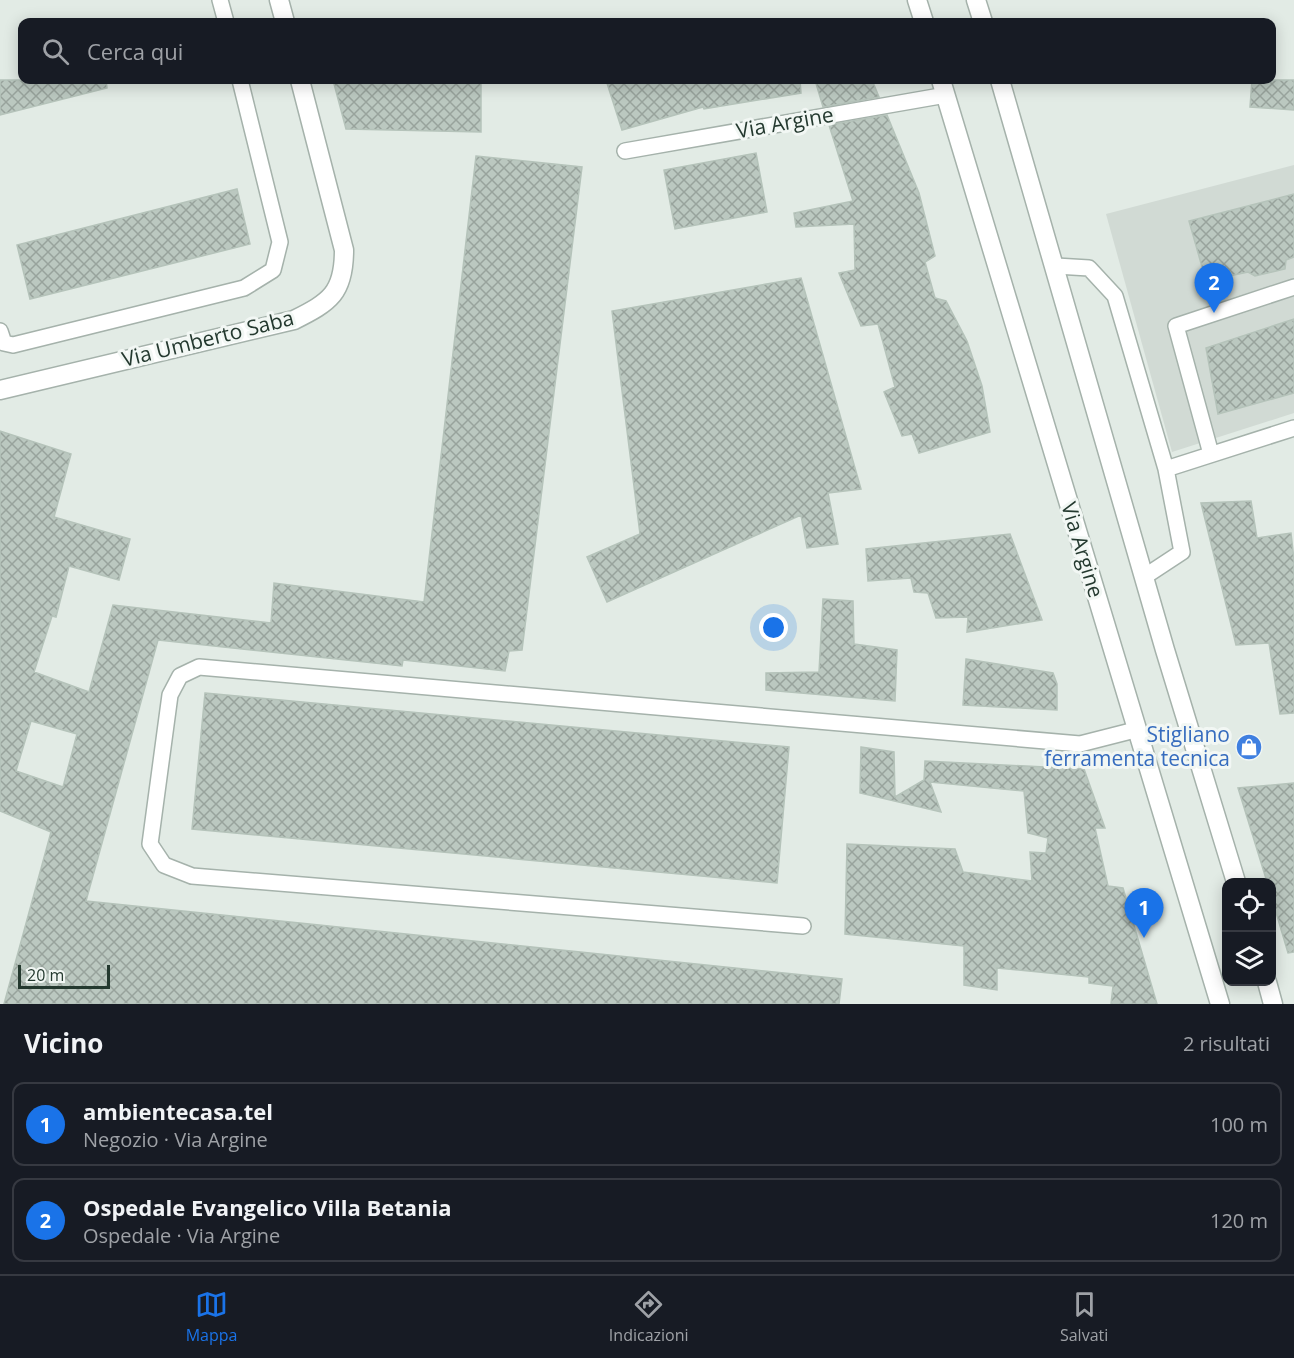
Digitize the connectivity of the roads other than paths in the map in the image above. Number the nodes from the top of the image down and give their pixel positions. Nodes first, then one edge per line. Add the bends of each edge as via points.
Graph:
1 (220, 0) edge
2 (279, 0) edge
3 (917, 0) edge
4 (976, 0) edge
5 (225, 18) edge
6 (284, 18) edge
7 (923, 18) edge
8 (982, 18) edge
9 (241, 84) edge
10 (301, 84) edge
11 (1001, 84) edge
12 (943, 87) edge
13 (625, 151) dead end
14 (1056, 266) junction
15 (1294, 287) edge
16 (0, 331) edge
17 (0, 390) edge
18 (1294, 428) edge
19 (1211, 454) junction
20 (1166, 469) junction
21 (1144, 577) junction
22 (1135, 730) junction
23 (1235, 878) edge
24 (803, 926) dead end
25 (1269, 986) edge
26 (1220, 1004) edge
27 (1274, 1004) edge

1 - 5 lane
2 - 6 street
3 - 7 street
4 - 8 street
9 - 16 lane, Via Umberto Saba via 280,242 273,270 244,288 13,345 4,343
10 - 17 street, Via Umberto Saba via 344,250 340,285 333,297 294,320
11 - 14 street
12 - 13 lane, Via Argine
12 - 22 street, Via Argine
14 - 20 lane via 1089,268 1115,296
14 - 21 street
15 - 19 lane via 1176,326
18 - 19 lane
19 - 20 lane
20 - 21 lane via 1182,552
21 - 23 street
22 - 24 lane via 1080,744 199,667 180,676 170,695 150,844 164,865 192,876
22 - 26 street, Via Argine
25 - 27 street

